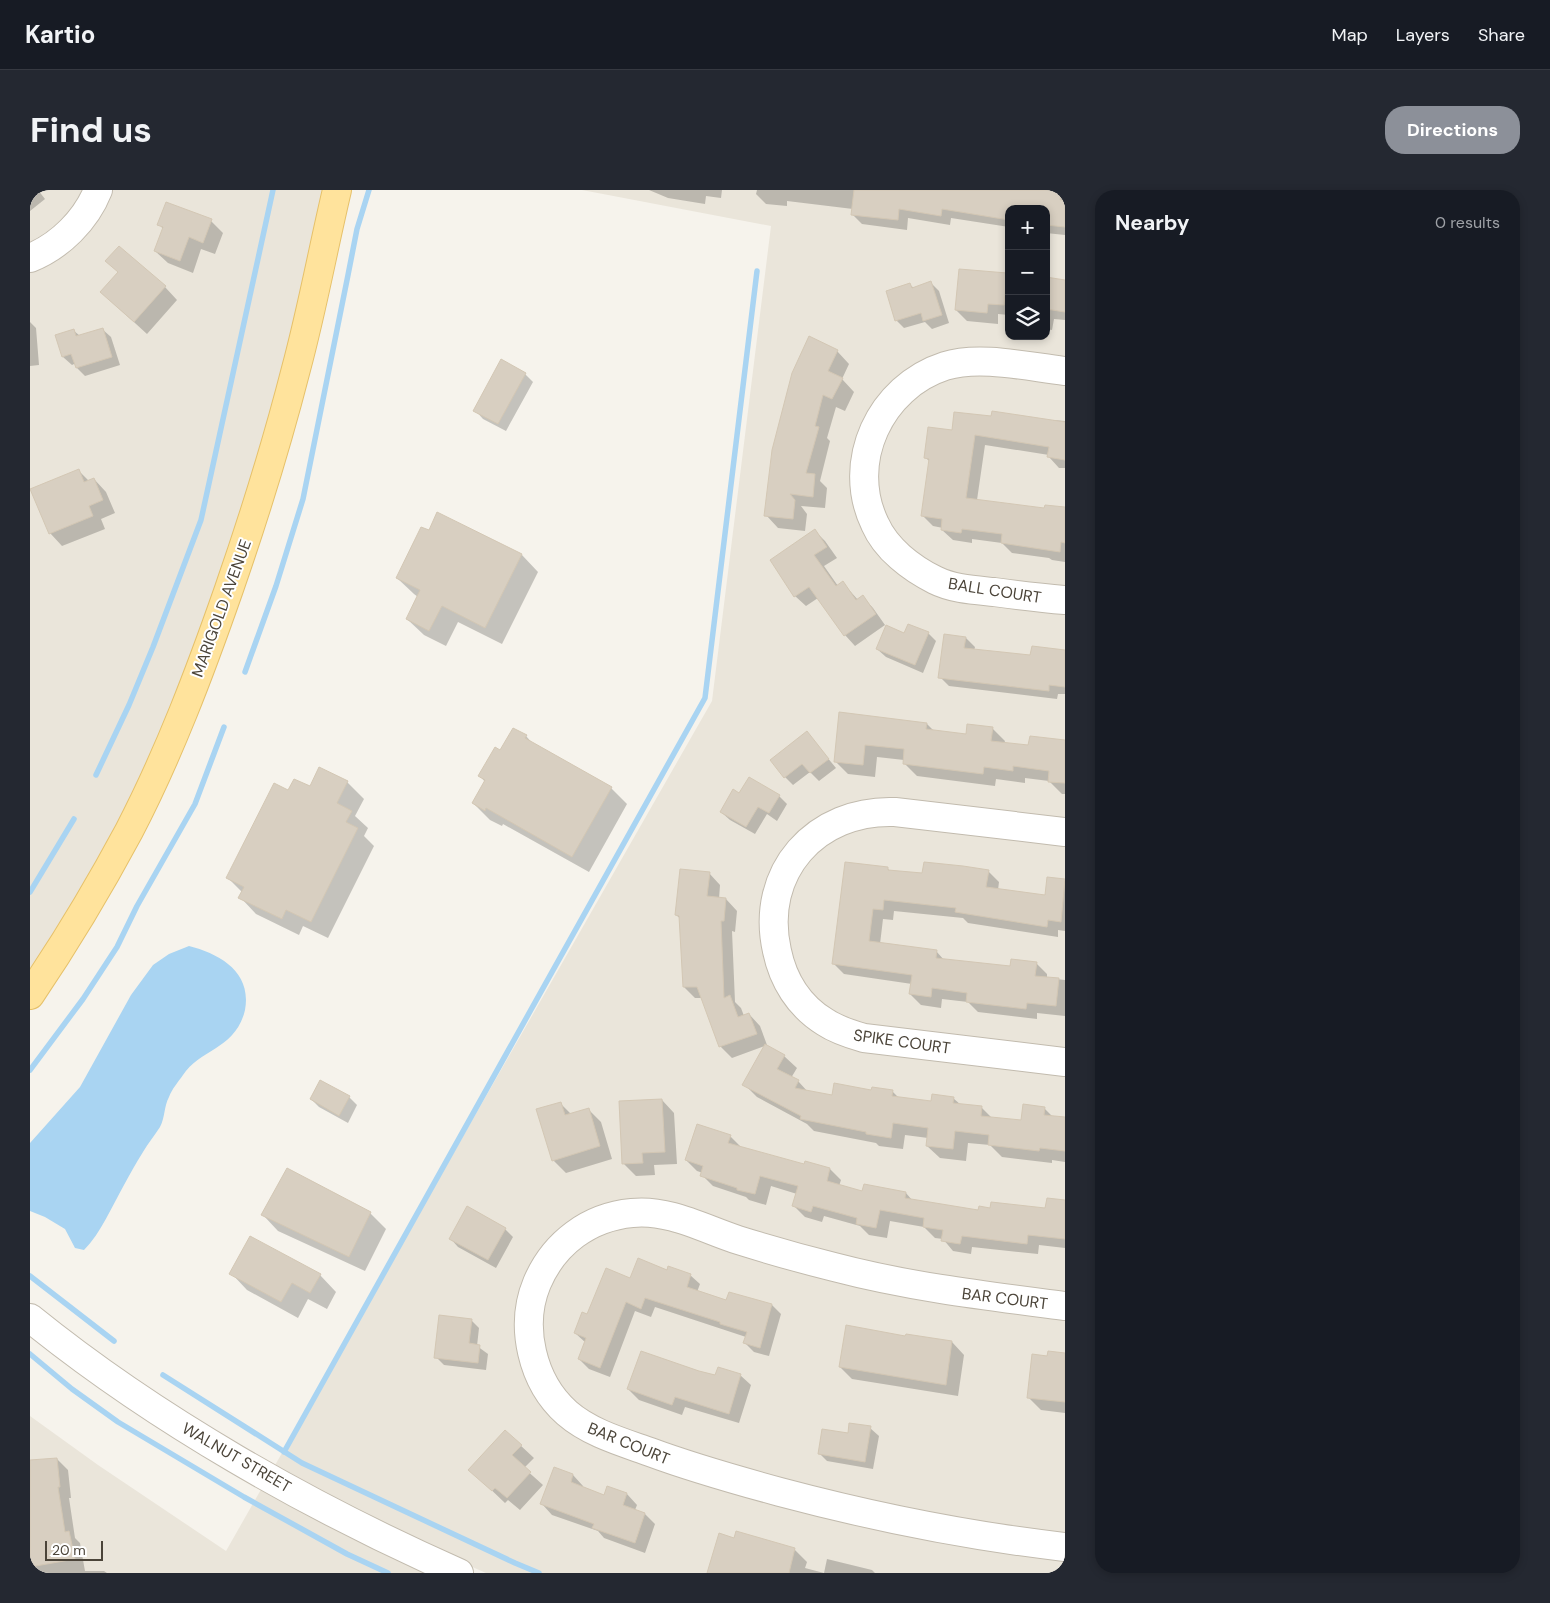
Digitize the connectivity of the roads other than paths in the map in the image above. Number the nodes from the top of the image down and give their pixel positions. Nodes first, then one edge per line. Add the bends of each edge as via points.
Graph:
1 (98, 190) edge
2 (337, 190) edge
3 (30, 258) edge
4 (1065, 371) edge
5 (1065, 600) edge
6 (1065, 832) edge
7 (30, 995) edge
8 (1065, 1062) edge
9 (1065, 1306) edge
10 (30, 1318) edge
11 (1065, 1547) edge
12 (459, 1573) edge

1 - 3 street via 86,214 71,230 56,244
2 - 7 main road, MARIGOLD AVENUE via 286,408 250,528 210,644 169,746 129,830 91,899
4 - 5 street, BALL COURT via 984,361 946,365 929,372 900,392 880,417 868,447 864,479 875,526 897,554 916,570 960,588
6 - 8 street, SPIKE COURT via 895,812 858,815 818,833 795,856 776,894 772,922 780,964 793,991 812,1012 836,1029 864,1038
9 - 11 street, BAR COURT via 934,1289 835,1268 738,1240 680,1219 634,1213 611,1216 579,1230 551,1257 533,1293 529,1333 540,1378 552,1396 584,1426 609,1437 734,1480 845,1510 942,1530
10 - 12 street, WALNUT STREET via 115,1381 248,1465 328,1510

